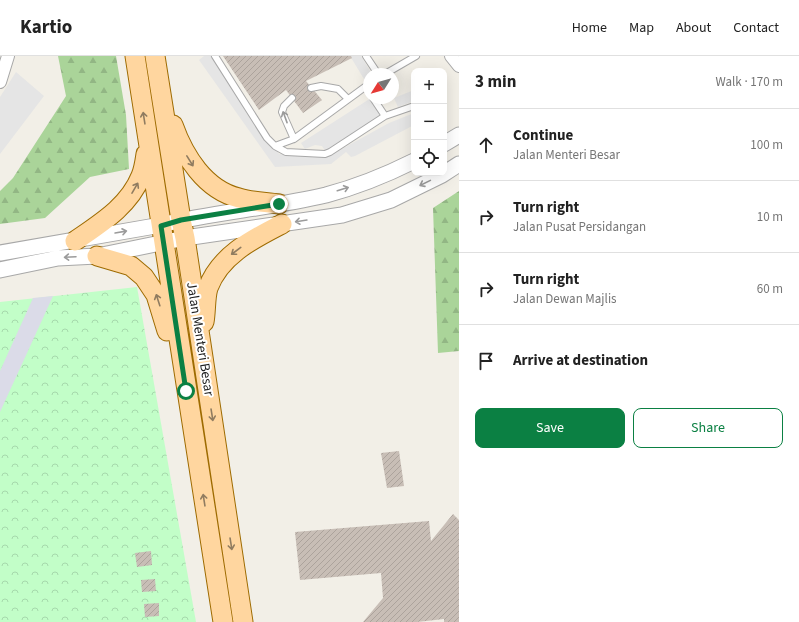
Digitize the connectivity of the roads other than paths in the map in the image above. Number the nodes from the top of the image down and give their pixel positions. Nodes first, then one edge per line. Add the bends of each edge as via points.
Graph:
1 (8, 56) edge
2 (135, 56) edge
3 (155, 56) edge
4 (215, 56) edge
5 (366, 56) edge
6 (416, 56) edge
7 (451, 56) edge
8 (459, 66) edge
9 (374, 68) edge
10 (395, 68) edge
11 (0, 82) edge
12 (160, 86) junction
13 (311, 88) dead end
14 (363, 88) edge
15 (292, 98) dead end
16 (348, 99) junction
17 (377, 104) edge
18 (411, 107) edge
19 (385, 116) junction
20 (459, 135) edge
21 (294, 139) junction
22 (447, 142) edge
23 (148, 144) junction
24 (275, 146) junction
25 (411, 162) edge
26 (459, 164) edge
27 (279, 204) junction
28 (282, 224) junction
29 (183, 229) junction
30 (162, 234) junction
31 (75, 240) junction
32 (0, 253) edge
33 (97, 256) junction
34 (0, 270) edge
35 (201, 343) junction
36 (186, 391) junction
37 (223, 622) edge
38 (243, 622) edge

1 - 11 street
23 -> 2 main road, Jalan Menteri Besar
3 - 12 main road, Jalan Menteri Besar
4 - 24 lane via 267,138
5 - 9 lane
6 - 10 lane
7 - 8 street
12 -> 27 main road via 179,143 197,172 216,188 238,198
12 - 29 main road, Jalan Menteri Besar
13 - 16 lane via 321,86 338,89
14 - 16 lane
21 -> 15 lane via 282,112
16 - 21 lane
17 - 19 lane
18 - 19 lane
19 - 24 lane via 325,154 286,152
20 - 22 street
21 - 24 lane
23 - 30 main road, Jalan Menteri Besar
31 -> 23 main road via 108,218 126,202 142,174
27 -> 25 street via 361,184
26 -> 28 street via 391,200 342,215
27 - 29 street
28 - 29 street
28 -> 35 main road via 248,242 229,256 217,271 208,289
29 - 30 street
29 - 35 main road, Jalan Menteri Besar
31 -> 30 street
30 - 33 street
30 - 36 main road, Jalan Menteri Besar
31 - 32 street
33 -> 34 street via 58,258
36 -> 33 main road via 156,295 144,277 131,266
35 -> 38 main road, Jalan Menteri Besar
37 -> 36 main road, Jalan Menteri Besar

